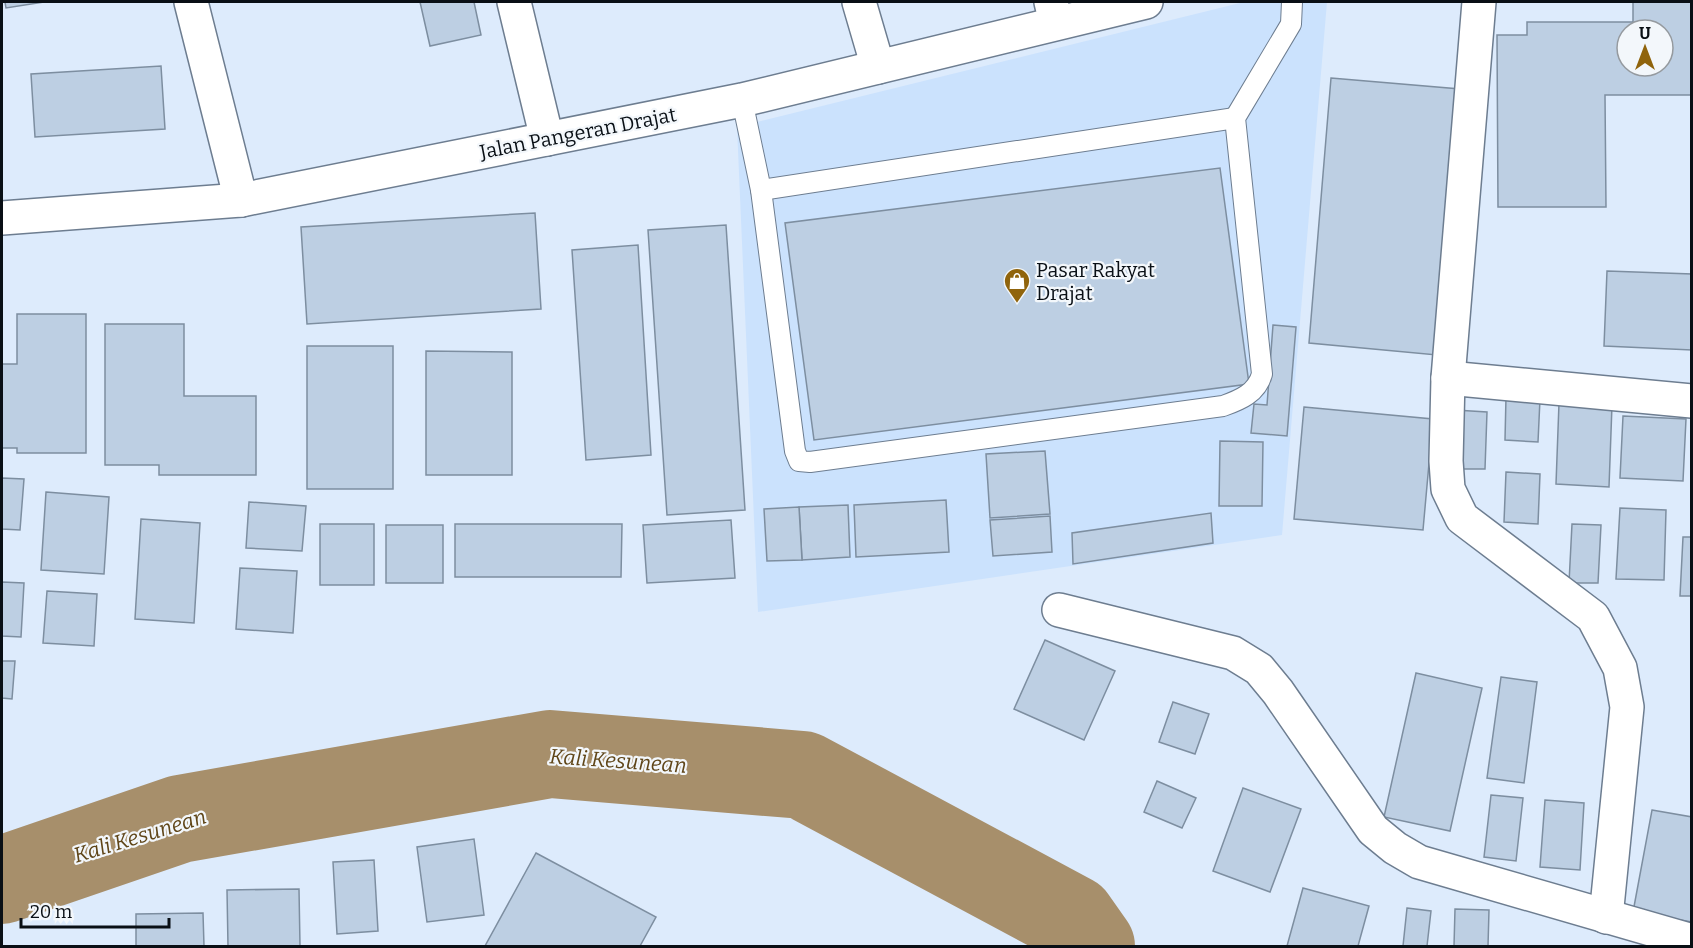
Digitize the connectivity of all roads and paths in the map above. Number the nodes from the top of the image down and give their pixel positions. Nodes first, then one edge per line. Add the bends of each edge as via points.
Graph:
1 (191, 2) edge
2 (514, 2) edge
3 (859, 2) edge
4 (1146, 2) edge
5 (1292, 2) edge
6 (1479, 2) edge
7 (1054, 12) edge
8 (878, 67) junction
9 (742, 100) junction
10 (1235, 118) junction
11 (547, 139) junction
12 (761, 190) junction
13 (241, 200) junction
14 (2, 218) edge
15 (1448, 378) junction
16 (1692, 401) edge
17 (1059, 610) dead end
18 (1606, 917) junction
19 (1692, 941) edge

1 - 13 street
2 - 11 street
3 - 8 street
4 - 7 street, Jalan Pangeran Drajat
5 - 10 lane via 1291,24
6 - 15 street
7 - 8 street, Jalan Pangeran Drajat
8 - 9 street, Jalan Pangeran Drajat
9 - 11 street, Jalan Pangeran Drajat
9 - 12 lane
10 - 12 lane
10 - 12 lane via 1262,374 1250,393 1223,406 799,461
11 - 13 street, Jalan Pangeran Drajat
13 - 14 street, Jalan Pangeran Drajat
15 - 16 street
15 - 18 street via 1448,489 1462,518 1593,617 1620,668 1627,706
17 - 18 street via 1233,653 1259,669 1373,830 1395,848 1419,862
18 - 19 street

